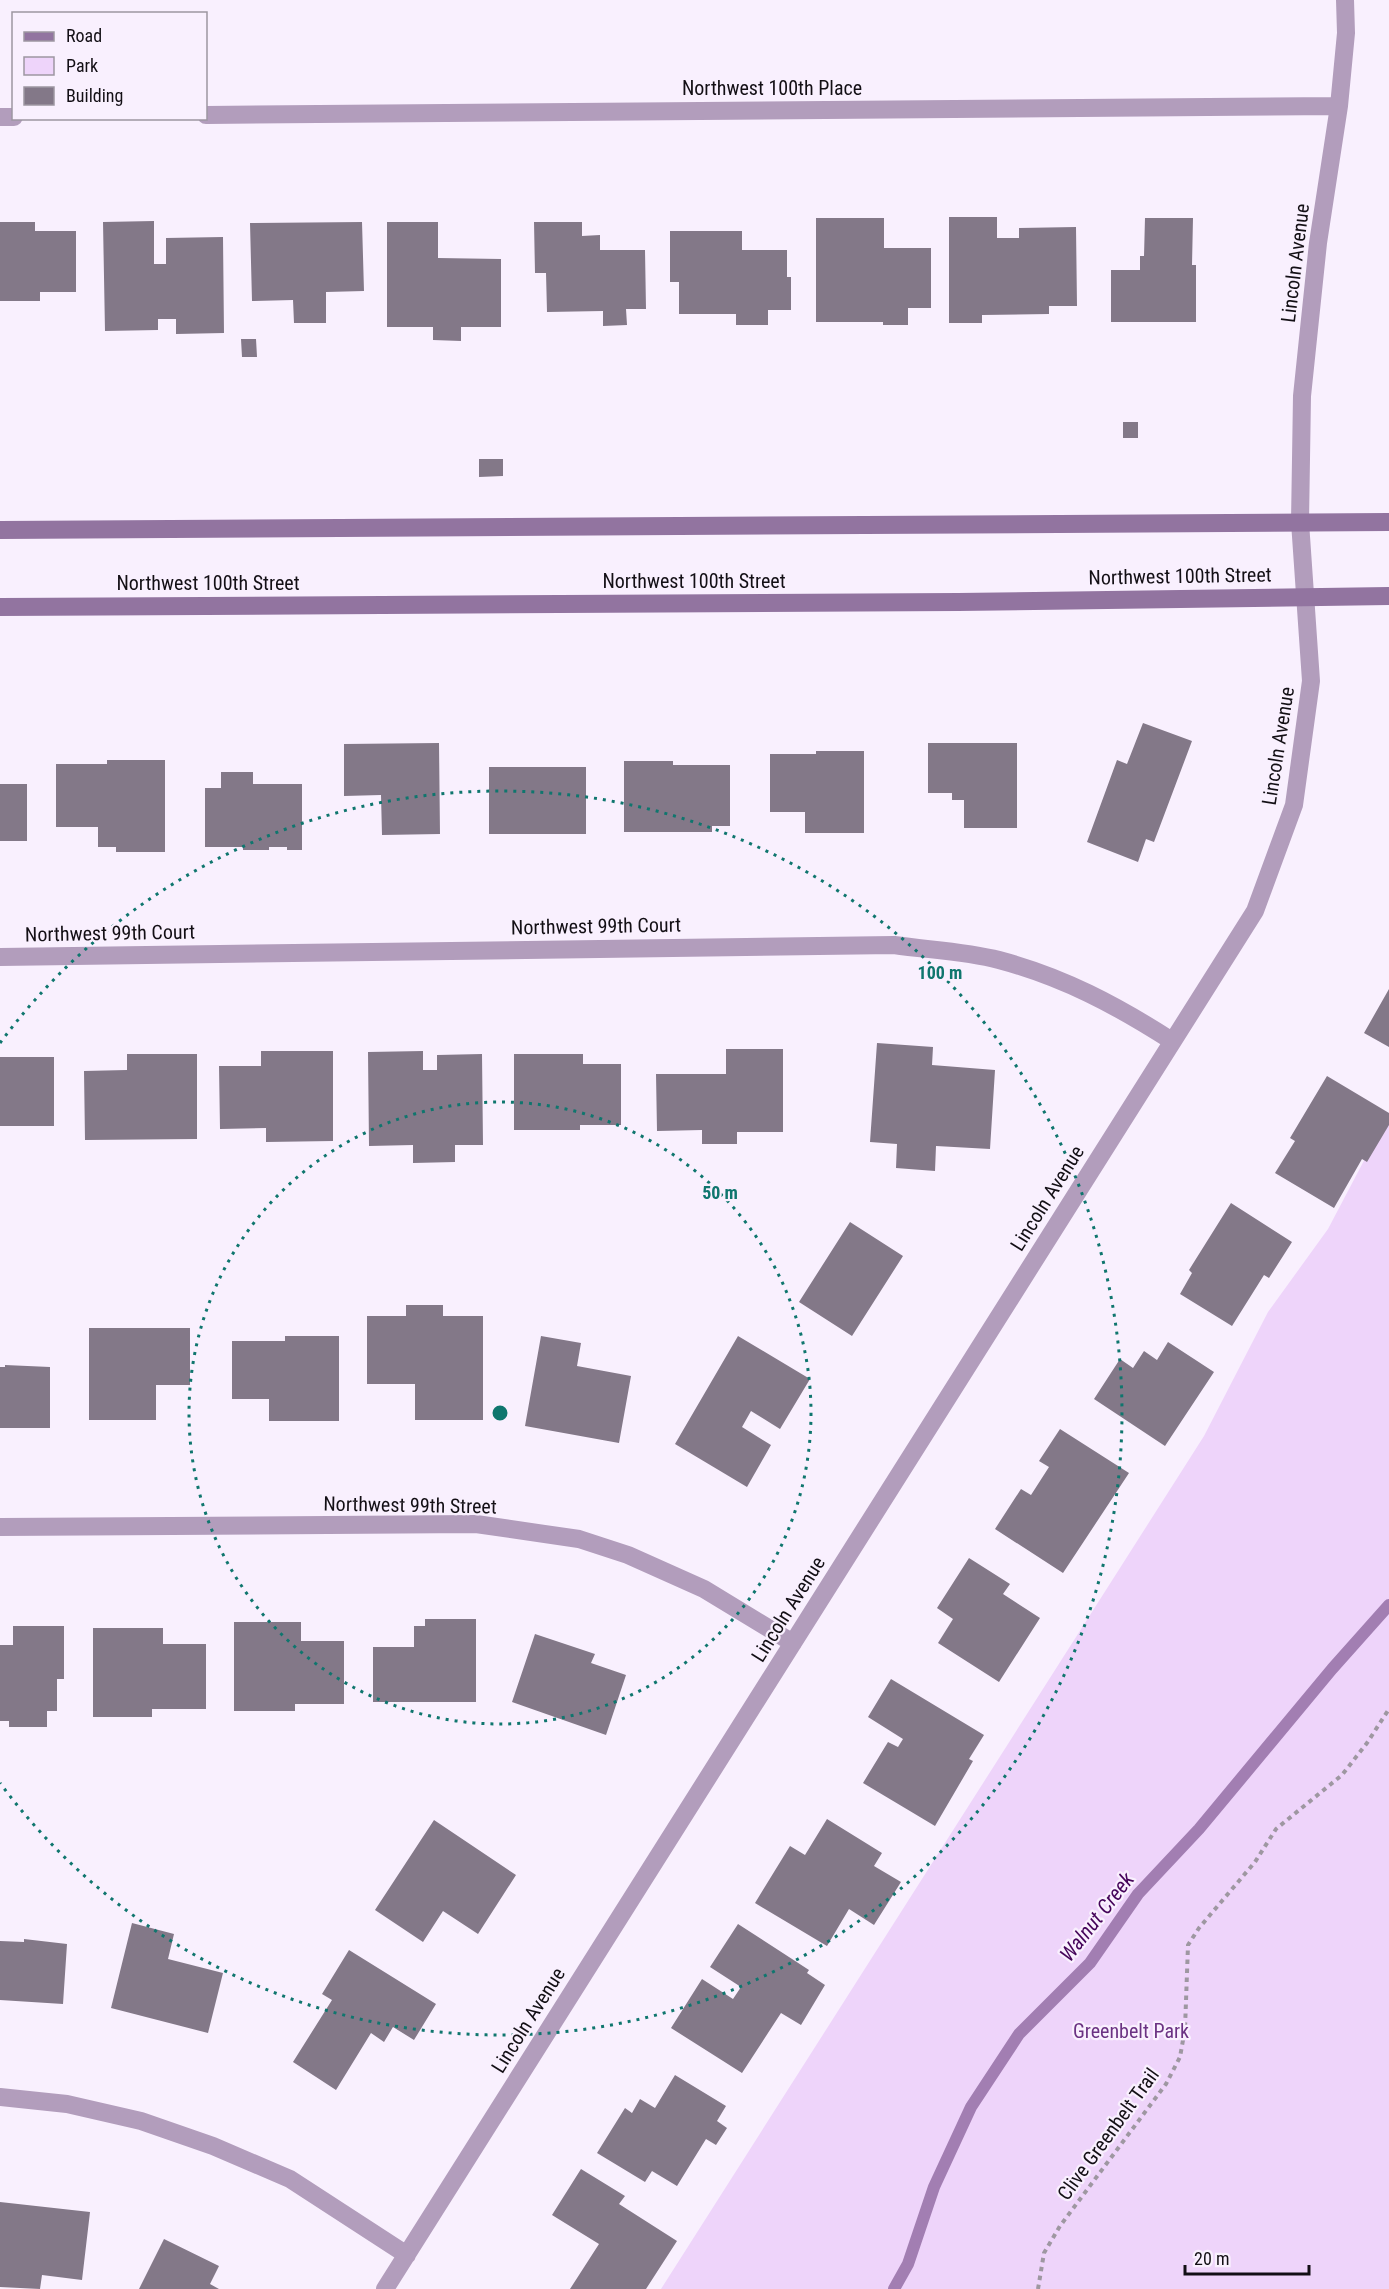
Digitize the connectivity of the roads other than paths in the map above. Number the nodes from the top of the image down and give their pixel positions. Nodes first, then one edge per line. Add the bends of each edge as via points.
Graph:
1 (1345, 0) edge
2 (1339, 106) junction
3 (207, 115) edge
4 (1300, 522) junction
5 (1389, 522) edge
6 (0, 530) edge
7 (1389, 596) edge
8 (1306, 597) junction
9 (0, 607) edge
10 (0, 957) edge
11 (1172, 1041) junction
12 (0, 1527) edge
13 (793, 1643) junction
14 (0, 2097) edge
15 (407, 2255) junction
16 (385, 2289) edge

1 - 2 street, Lincoln Avenue
2 - 3 street, Northwest 100th Place
2 - 4 street, Lincoln Avenue via 1318,243 1302,396
4 - 5 main road
4 - 6 main road
4 - 8 street, Lincoln Avenue
7 - 8 main road, Northwest 100th Street
8 - 9 main road, Northwest 100th Street
8 - 11 street, Lincoln Avenue via 1311,681 1294,805 1255,911
10 - 11 street, Northwest 99th Court via 894,945 998,960 1072,984
11 - 13 street, Lincoln Avenue
12 - 13 street, Northwest 99th Street via 476,1524 579,1539 628,1555 704,1589
13 - 15 street, Lincoln Avenue
14 - 15 street via 67,2104 120,2116 213,2146 291,2179
15 - 16 street, Lincoln Avenue

